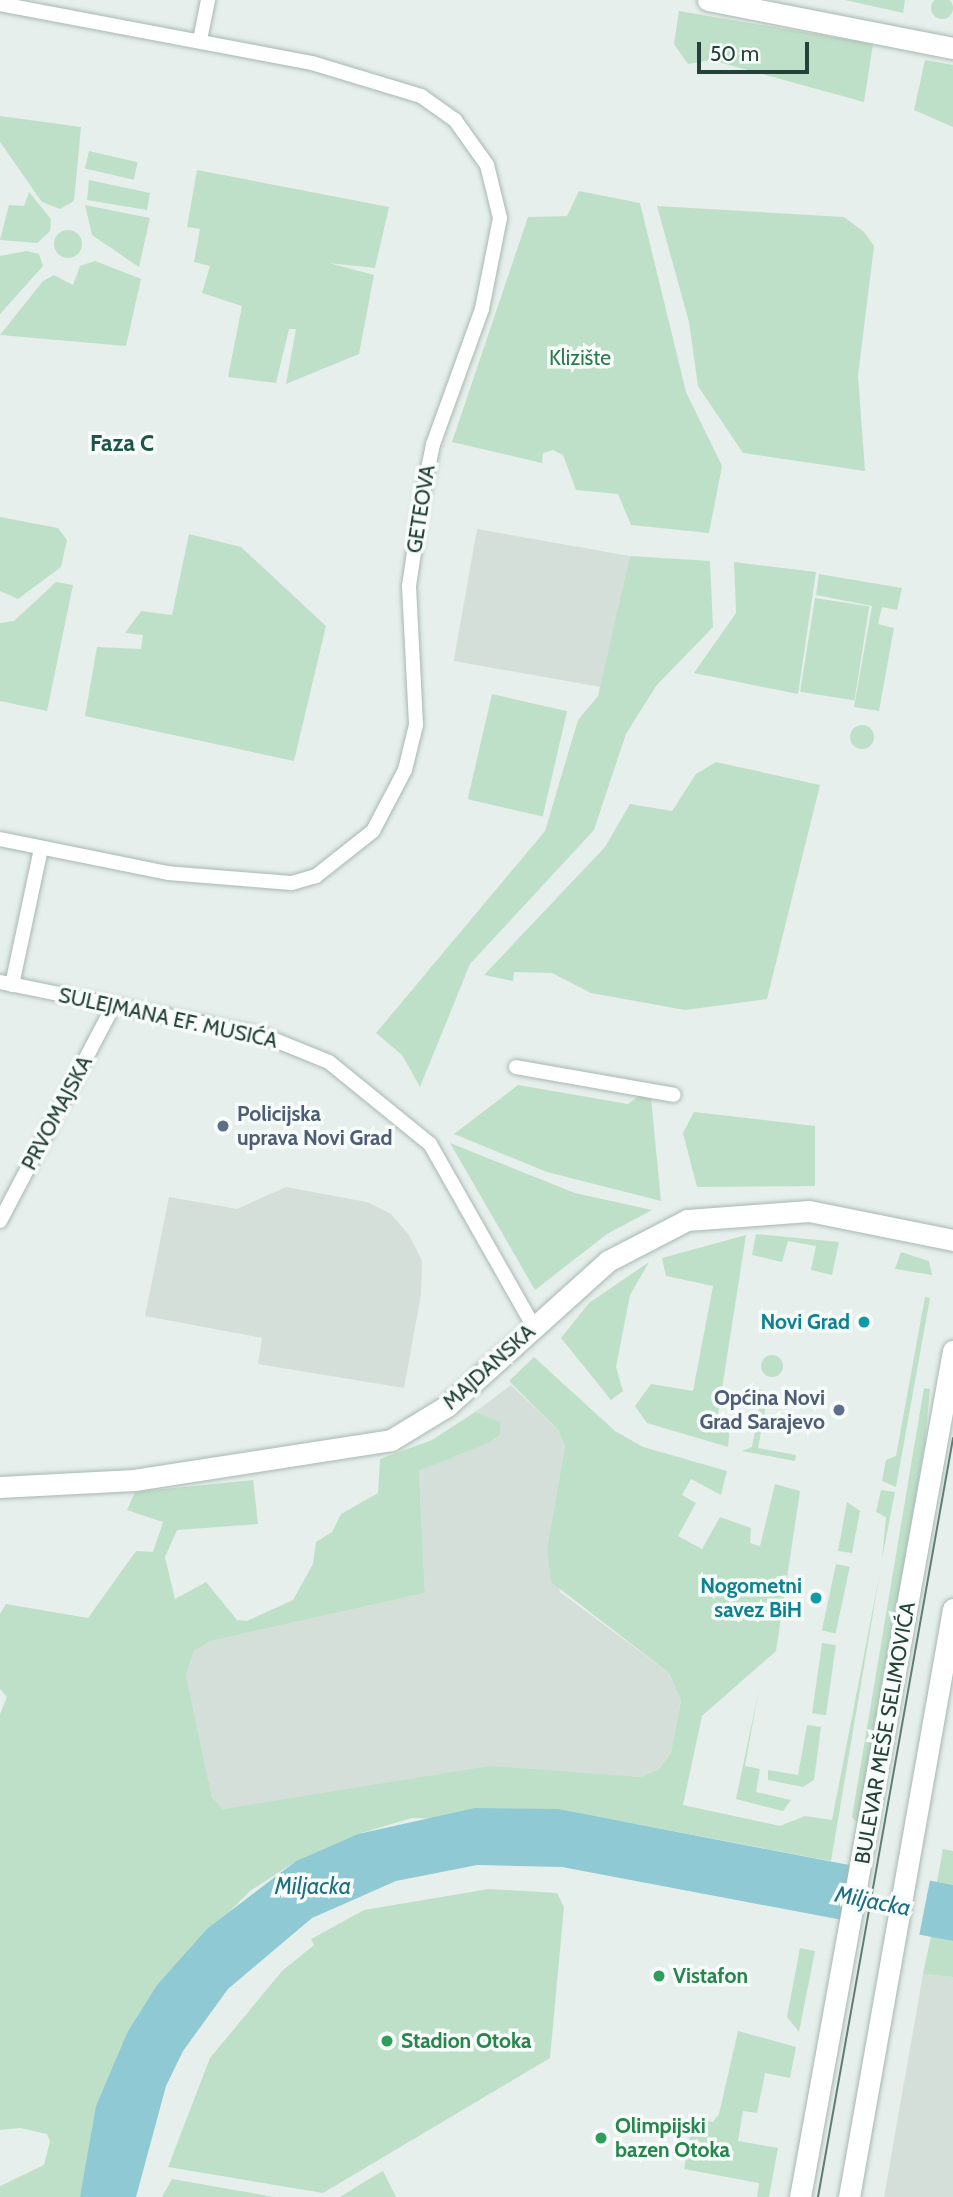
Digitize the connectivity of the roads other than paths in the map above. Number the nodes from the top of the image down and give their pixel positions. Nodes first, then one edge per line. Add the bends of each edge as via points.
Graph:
1 (208, 0) edge
2 (708, 0) edge
3 (0, 4) edge
4 (200, 40) junction
5 (953, 48) edge
6 (0, 839) edge
7 (41, 849) junction
8 (6, 984) edge
9 (114, 1005) junction
10 (516, 1067) dead end
11 (674, 1095) dead end
12 (0, 1221) edge
13 (953, 1240) edge
14 (534, 1327) junction
15 (953, 1352) edge
16 (0, 1487) edge
17 (953, 1609) edge
18 (800, 2197) edge
19 (849, 2197) edge

1 - 4 street
2 - 5 main road
3 - 4 street, GETEOVA
4 - 7 street, GETEOVA via 376,77 441,107 486,165 498,198 494,265 433,444 422,499 409,586 416,725 405,769 373,831 316,876 290,883 168,873
6 - 7 street, GETEOVA
7 - 8 street
8 - 9 street, SULEJMANA EF. MUSIĆA
9 - 12 street, PRVOMAJSKA
9 - 14 street, SULEJMANA EF. MUSIĆA via 275,1039 358,1082 430,1144
10 - 11 street
13 - 14 main road, MAJDANSKA via 809,1211 707,1216 632,1246
14 - 16 main road, MAJDANSKA via 447,1406 373,1446 134,1480
15 - 18 main road, BULEVAR MEŠE SELIMOVIĆA
17 - 19 main road, BULEVAR MEŠE SELIMOVIĆA

